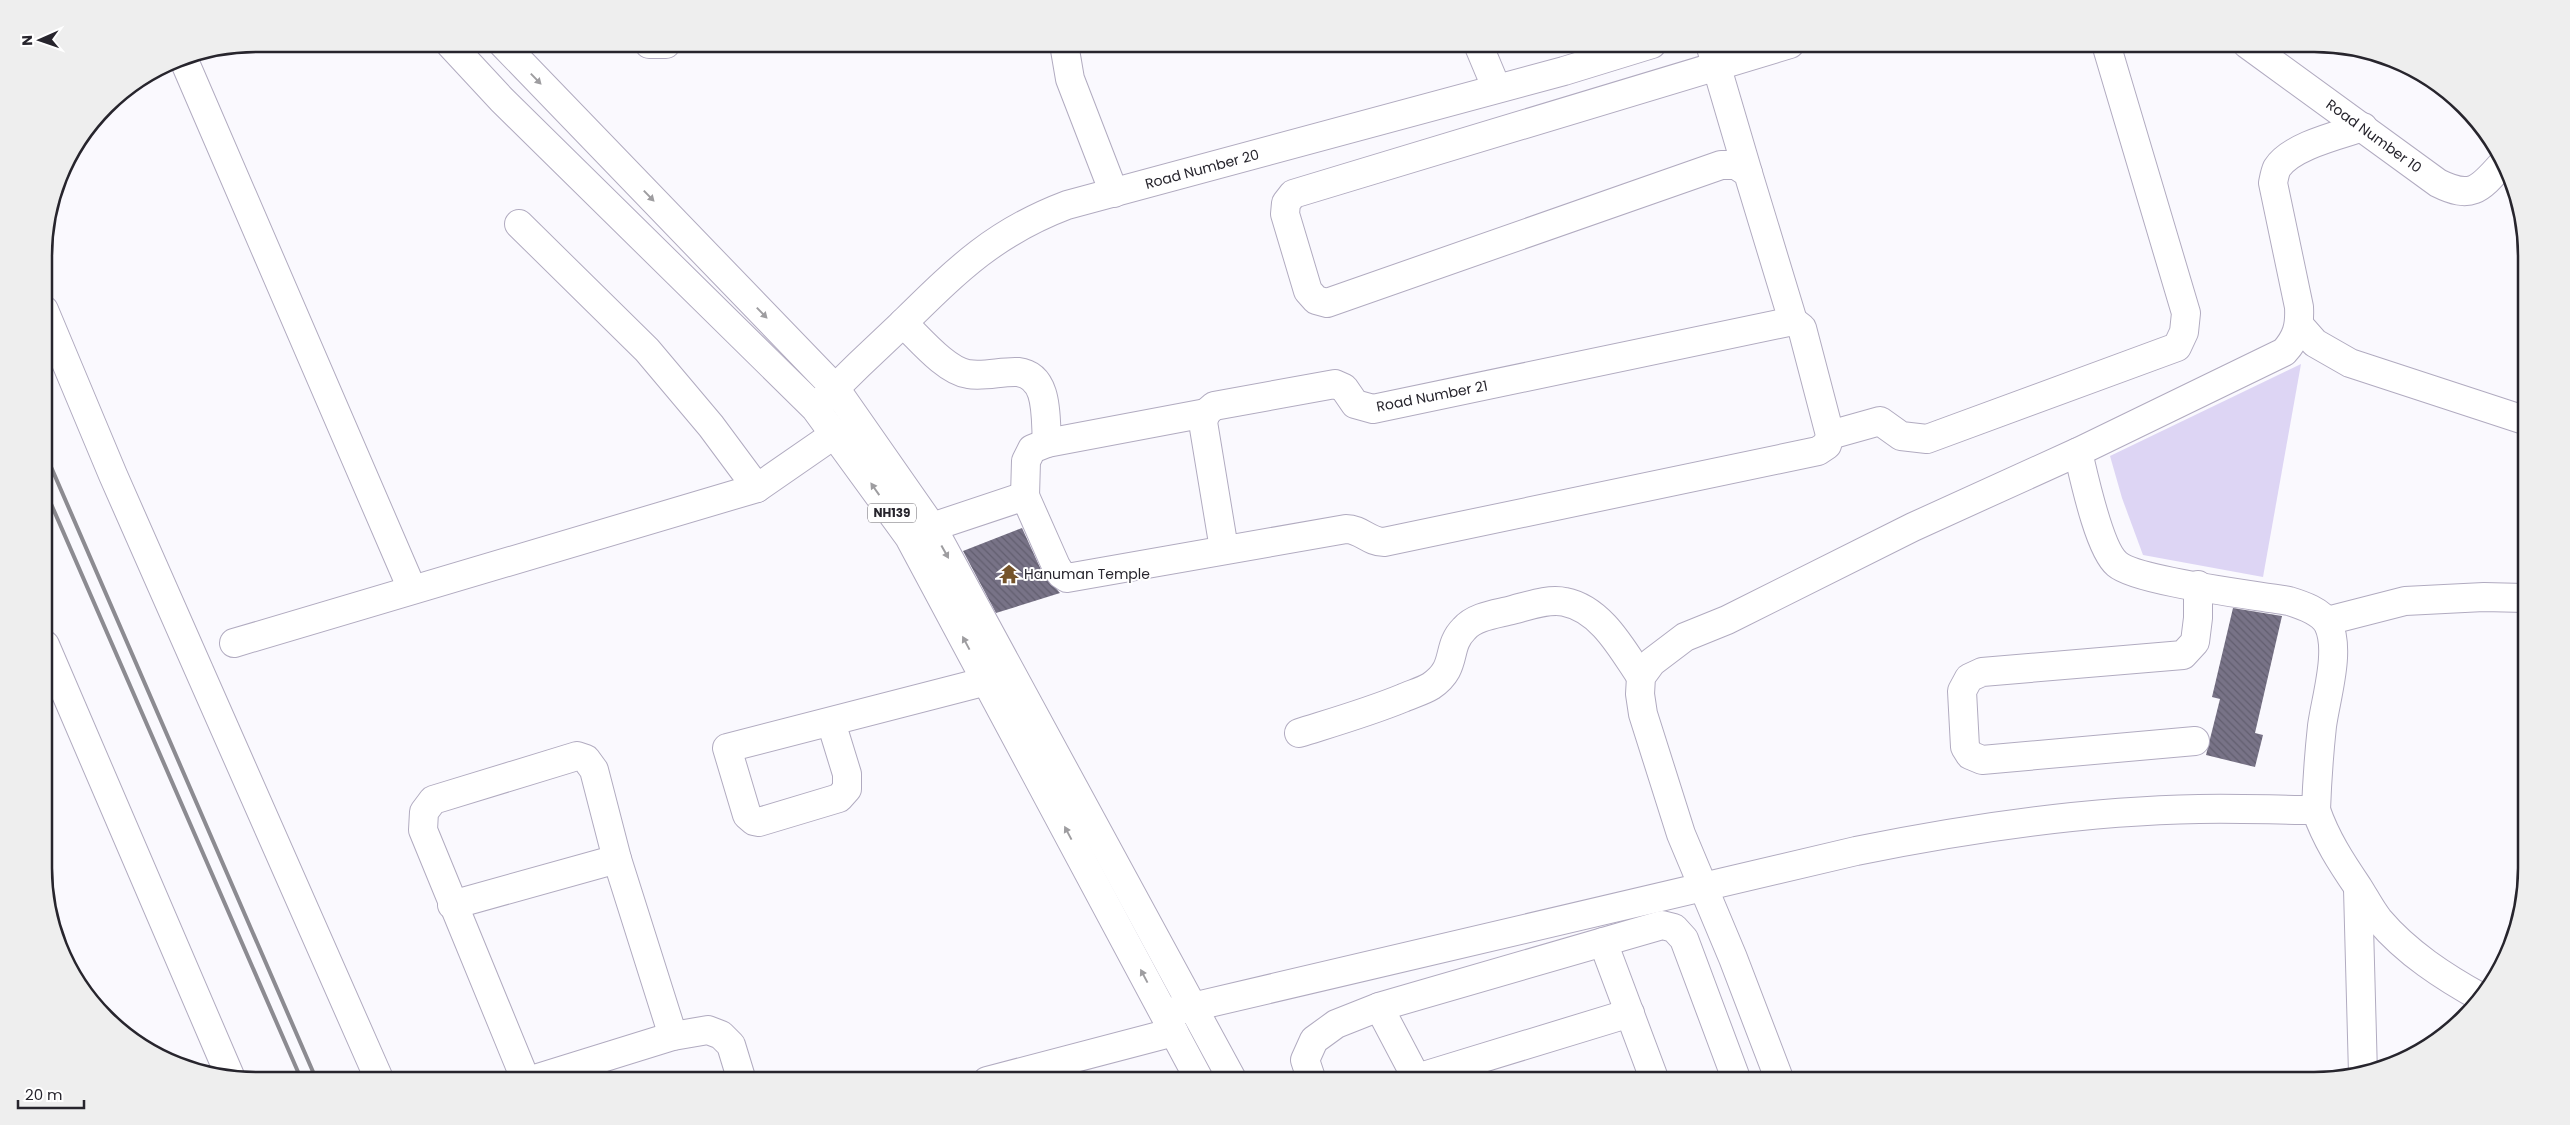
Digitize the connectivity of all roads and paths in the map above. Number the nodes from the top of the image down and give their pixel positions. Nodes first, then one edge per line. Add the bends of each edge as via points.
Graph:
1 (457, 52) edge
2 (517, 52) edge
3 (1065, 52) edge
4 (1481, 52) edge
5 (1626, 52) edge
6 (1734, 52) edge
7 (2108, 52) edge
8 (2258, 52) edge
9 (1713, 55) edge
10 (186, 65) edge
11 (1496, 88) junction
12 (2363, 127) junction
13 (2498, 169) edge
14 (1748, 173) junction
15 (1114, 193) junction
16 (519, 224) dead end
17 (903, 322) junction
18 (1797, 324) junction
19 (2300, 326) junction
20 (52, 329) edge
21 (835, 388) junction
22 (815, 408) junction
23 (1206, 413) junction
24 (2518, 417) edge
25 (835, 434) junction
26 (1830, 435) junction
27 (1047, 443) junction
28 (2078, 452) junction
29 (757, 488) junction
30 (1026, 496) junction
31 (920, 532) junction
32 (1224, 549) junction
33 (2198, 585) junction
34 (412, 589) junction
35 (2518, 598) edge
36 (2327, 621) junction
37 (234, 643) dead end
38 (52, 661) edge
39 (1641, 677) junction
40 (987, 682) junction
41 (831, 722) junction
42 (1299, 733) dead end
43 (2195, 741) dead end
44 (2316, 810) junction
45 (617, 859) junction
46 (1702, 887) junction
47 (2358, 888) junction
48 (452, 905) junction
49 (1604, 942) junction
50 (2475, 994) edge
51 (1192, 1007) junction
52 (1379, 1007) junction
53 (1630, 1013) junction
54 (1169, 1023) junction
55 (673, 1036) junction
56 (2363, 1067) edge
57 (228, 1071) edge
58 (376, 1072) edge
59 (523, 1072) edge
60 (556, 1072) edge
61 (739, 1072) edge
62 (1048, 1072) edge
63 (1195, 1072) edge
64 (1228, 1072) edge
65 (1309, 1072) edge
66 (1414, 1072) edge
67 (1443, 1072) edge
68 (1653, 1072) edge
69 (1734, 1072) edge
70 (1777, 1072) edge

1 - 22 main road, NH139 via 502,100
2 -> 21 main road, NH139
3 - 15 main road via 1070,79
4 - 11 main road
5 - 11 main road, Road Number 20
6 - 9 main road
7 - 26 main road via 2186,313 2178,347 1927,439 1901,436 1880,421
8 - 12 main road, Road Number 10
9 - 14 main road
9 - 14 main road via 1293,194 1286,203 1287,222 1308,291 1316,300 1327,303 1721,165 1736,165
10 - 34 main road
11 - 15 main road, Road Number 20
12 - 13 main road, Road Number 10 via 2438,183 2454,191 2466,192 2476,188
12 - 19 main road via 2298,151 2276,170 2273,183 2299,307
14 - 18 main road
15 - 17 main road, Road Number 20 via 1032,218 996,240 932,293
16 - 29 main road via 647,350 711,426
17 - 21 main road, Road Number 20
17 - 27 main road via 952,369 968,374 1018,372 1028,375 1039,386 1044,398
18 - 23 main road, Road Number 21 via 1373,410 1355,404 1344,388 1335,384 1214,406
18 - 26 main road
19 - 24 main road via 2315,343 2350,363
19 - 28 main road via 2294,342 2284,352
20 - 58 main road
21 - 22 main road, Road Number 20
21 - 31 main road, NH139
22 - 25 main road, NH139
23 - 27 main road
23 - 32 main road via 1203,422
25 - 29 main road
31 -> 25 main road, NH139
26 - 32 main road via 1827,446 1818,452 1384,542 1375,542 1355,529 1346,529
27 - 30 main road via 1032,449 1026,461
28 - 33 main road via 2095,517 2116,564 2131,572
28 - 39 main road via 1913,527 1727,620 1685,637 1652,662
29 - 34 main road
30 - 31 main road
30 - 32 main road via 1056,566 1067,578
40 -> 31 main road, NH139
31 -> 51 main road, NH139
33 - 36 main road via 2289,601 2310,608
33 - 43 main road via 2195,642 2183,655 1982,672 1968,678 1962,691 1965,747 1970,755 1982,760
34 - 37 main road
35 - 36 main road via 2405,601
36 - 44 main road via 2332,636 2332,655
38 - 57 main road
39 - 42 main road via 1604,626 1586,609 1564,601 1538,603 1466,626 1458,635 1449,667 1442,678 1429,688 1380,708
39 - 46 main road via 1645,723
40 - 41 main road
54 -> 40 main road, NH139
41 - 41 main road via 727,748 748,815 754,821 839,798 847,789 847,774
44 - 46 main road via 2198,809 2003,824 1856,851
44 - 47 main road via 2329,842
45 - 48 main road
45 - 48 main road via 594,770 586,759 576,756 433,800 424,812 424,830
45 - 55 main road
46 - 51 main road
46 - 70 main road
47 - 50 main road via 2377,918 2401,944
47 - 56 main road
48 - 59 main road
49 - 52 main road
49 - 53 main road
49 - 69 main road via 1662,926 1674,928 1684,939
51 - 54 main road
51 - 64 main road, NH139
52 - 65 main road via 1336,1024 1314,1040 1305,1060
52 - 66 main road
53 - 67 main road
53 - 68 main road
54 - 62 main road
54 - 63 main road, NH139
55 - 60 main road
55 - 61 main road via 708,1030 720,1035 731,1045

